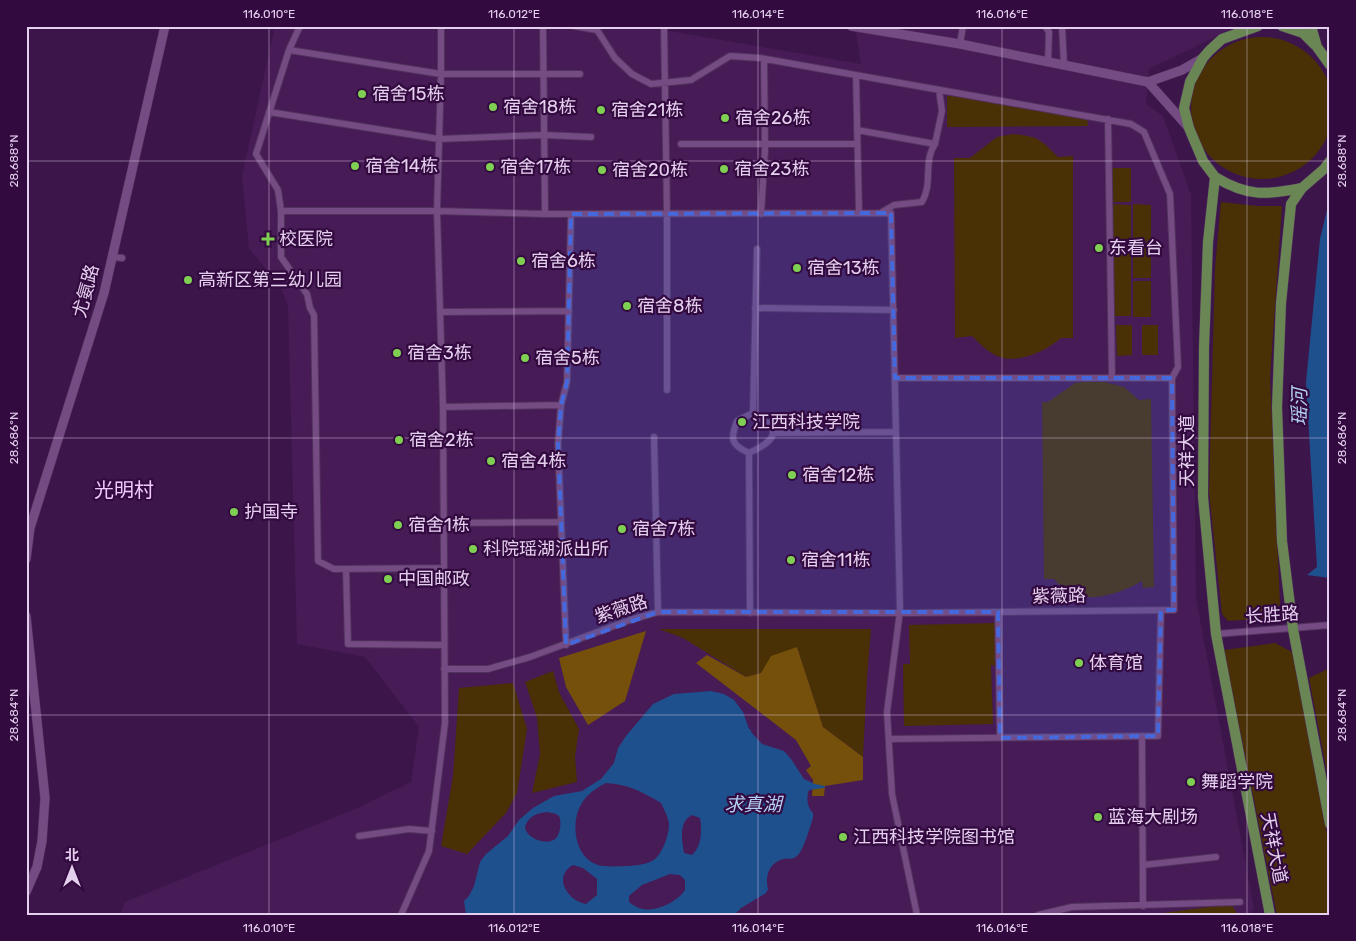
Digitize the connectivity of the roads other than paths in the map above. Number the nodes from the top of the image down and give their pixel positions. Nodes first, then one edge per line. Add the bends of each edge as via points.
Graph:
1 (164, 26) edge
2 (300, 26) edge
3 (441, 26) edge
4 (543, 26) edge
5 (574, 26) edge
6 (664, 26) edge
7 (851, 26) edge
8 (963, 26) edge
9 (1044, 26) edge
10 (1062, 26) edge
11 (1258, 26) edge
12 (1282, 26) edge
13 (1311, 26) edge
14 (960, 44) junction
15 (1317, 47) junction
16 (289, 50) junction
17 (1203, 58) junction
18 (764, 59) junction
19 (1048, 62) junction
20 (1064, 65) junction
21 (1330, 65) edge
22 (441, 74) junction
23 (544, 74) junction
24 (580, 74) dead end
25 (856, 75) junction
26 (1148, 82) junction
27 (664, 83) junction
28 (940, 90) junction
29 (269, 112) junction
30 (1108, 119) junction
31 (1189, 128) junction
32 (857, 130) junction
33 (544, 135) junction
34 (591, 137) dead end
35 (440, 139) junction
36 (681, 144) dead end
37 (857, 144) junction
38 (935, 144) junction
39 (765, 145) junction
40 (1330, 161) edge
41 (1215, 177) junction
42 (1302, 188) junction
43 (281, 211) junction
44 (437, 211) junction
45 (859, 213) junction
46 (879, 213) junction
47 (545, 214) junction
48 (571, 214) junction
49 (667, 214) junction
50 (761, 214) junction
51 (757, 249) dead end
52 (112, 257) junction
53 (122, 258) dead end
54 (755, 308) junction
55 (894, 310) junction
56 (569, 311) junction
57 (440, 312) junction
58 (895, 378) junction
59 (1112, 378) junction
60 (1172, 378) junction
61 (667, 390) dead end
62 (561, 405) junction
63 (443, 407) junction
64 (753, 413) junction
65 (773, 432) junction
66 (896, 432) junction
67 (654, 437) dead end
68 (749, 453) junction
69 (561, 522) junction
70 (444, 523) junction
71 (26, 560) edge
72 (444, 568) junction
73 (346, 569) junction
74 (1161, 610) junction
75 (658, 612) junction
76 (750, 612) junction
77 (998, 612) junction
78 (899, 613) junction
79 (26, 616) edge
80 (1330, 625) edge
81 (1293, 629) junction
82 (1216, 634) junction
83 (444, 645) junction
84 (566, 645) junction
85 (444, 668) junction
86 (1142, 736) junction
87 (1000, 738) junction
88 (889, 739) junction
89 (1330, 824) edge
90 (432, 831) junction
91 (359, 836) dead end
92 (1216, 857) dead end
93 (26, 864) edge
94 (1143, 865) junction
95 (37, 867) junction
96 (26, 892) edge
97 (1240, 902) dead end
98 (1143, 906) junction
99 (401, 915) edge
100 (916, 915) edge
101 (1038, 915) edge
102 (1270, 915) edge

1 - 52 main road, 尤氨路
2 - 16 street
3 - 22 street
4 - 23 street
5 - 27 street via 597,30 615,58 632,74 650,84
6 - 27 street
7 - 14 main road
8 - 14 street
9 - 19 street via 1049,32
10 - 20 street
11 - 17 main road via 1222,39
12 - 15 main road via 1302,33
13 - 15 main road
14 - 19 main road
15 - 21 main road
16 - 22 street
16 - 29 street
17 - 26 main road via 1182,70
17 - 31 main road via 1190,82 1184,108
18 - 25 street
18 - 27 street via 730,56 691,80
18 - 39 street
19 - 20 main road
20 - 26 main road
22 - 23 street
22 - 35 street
23 - 24 street
23 - 33 street
25 - 28 street
25 - 32 street
26 - 31 main road
27 - 49 street
28 - 30 street
28 - 38 street via 942,111
29 - 35 street
29 - 43 street via 256,154 278,190
30 - 59 street
30 - 60 street via 1131,124 1144,132 1170,194 1178,367
31 - 41 main road via 1203,160
32 - 37 street
32 - 38 street
33 - 34 street
33 - 35 street
33 - 47 street
35 - 44 street
36 - 39 street
37 - 39 street
37 - 45 street
38 - 46 street via 930,152 927,194 922,202 894,205
39 - 50 street
40 - 42 main road
41 - 42 main road via 1232,187 1256,194
41 - 82 main road, 天祥大道 via 1208,242 1204,347 1203,498
42 - 81 main road via 1291,204 1281,303 1277,407 1282,541
43 - 44 street
43 - 73 street via 281,257 307,294 314,315 318,561 334,570
44 - 47 street
44 - 57 street
45 - 46 street
45 - 50 street
46 - 55 street via 892,213
47 - 48 street
48 - 49 street
48 - 56 street
49 - 50 street
49 - 61 street
51 - 54 street
52 - 53 street
52 - 71 main road, 尤氨路 via 104,293 30,528
54 - 55 street
54 - 64 street
55 - 58 street
56 - 57 street
56 - 62 street via 568,382
57 - 63 street
58 - 59 street
58 - 66 street
59 - 60 street
60 - 74 street via 1174,610
62 - 63 street
62 - 69 street via 558,444
63 - 70 street
64 - 65 street via 771,426
64 - 68 street via 737,421 732,434 733,442
65 - 66 street
65 - 68 street via 765,445
66 - 78 street
67 - 75 street
68 - 76 street
69 - 70 street
69 - 84 street
70 - 72 street
72 - 73 street
72 - 83 street
73 - 83 street via 348,644
74 - 77 street, 紫薇路
74 - 86 street via 1158,736
75 - 76 street, 紫薇路
75 - 84 street, 紫薇路
76 - 78 street, 紫薇路
77 - 78 street, 紫薇路
77 - 87 street
78 - 88 street via 887,712
79 - 95 main road via 45,798
80 - 81 street, 长胜路
81 - 82 street, 长胜路
81 - 89 main road
82 - 102 main road, 天祥大道
83 - 85 street
84 - 85 street, 紫薇路 via 488,670
85 - 90 street via 445,723
86 - 87 street
86 - 94 street
87 - 88 street
88 - 100 street via 892,794
90 - 91 street via 409,830
90 - 99 street via 429,851
92 - 94 street
93 - 95 main road
94 - 98 street
95 - 96 main road
97 - 98 street
98 - 101 street via 1072,907

